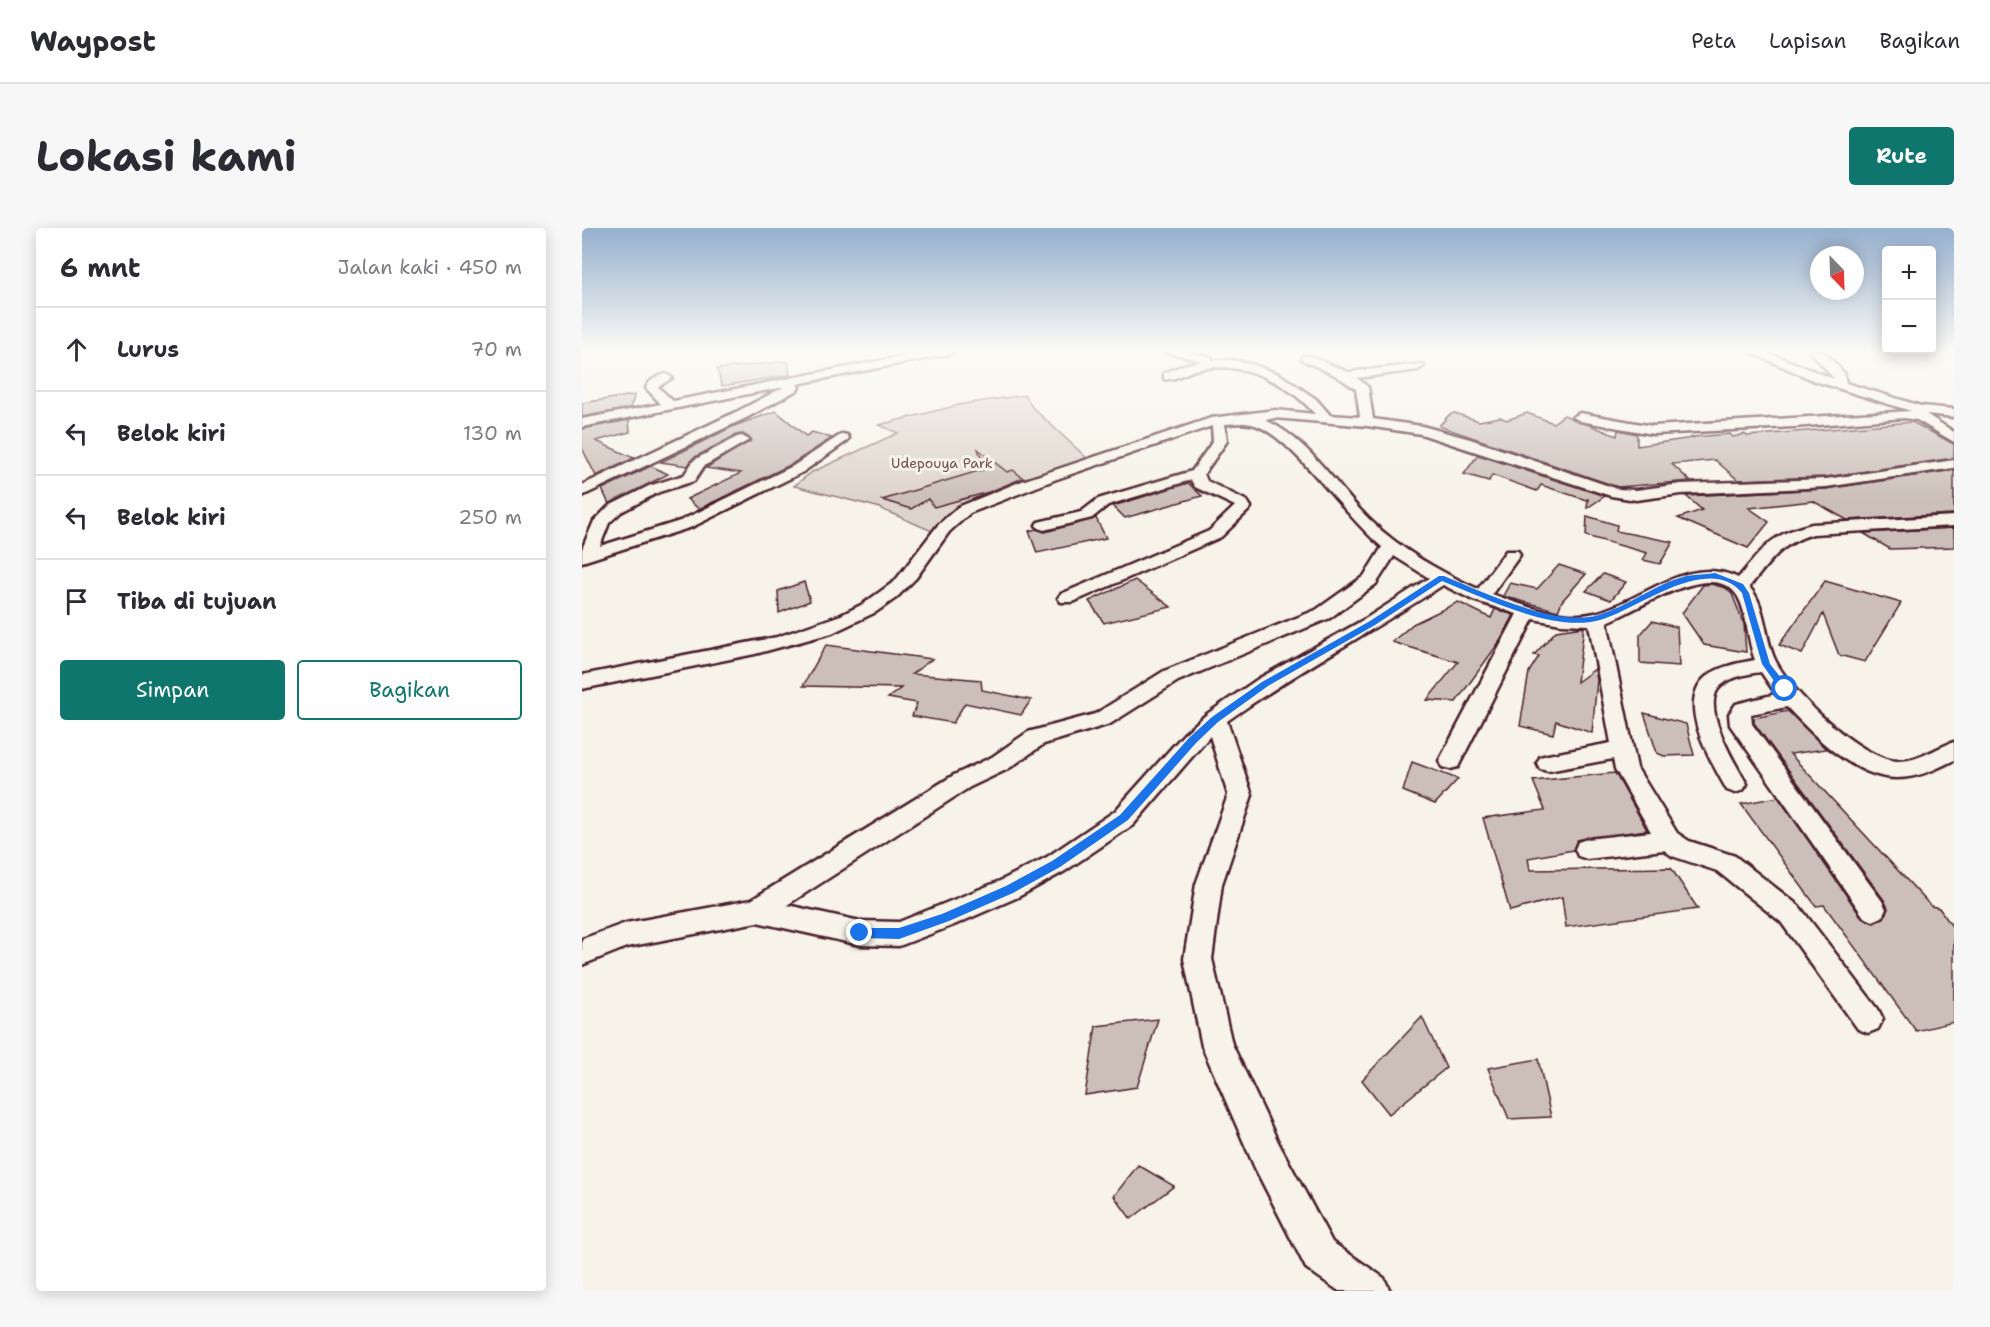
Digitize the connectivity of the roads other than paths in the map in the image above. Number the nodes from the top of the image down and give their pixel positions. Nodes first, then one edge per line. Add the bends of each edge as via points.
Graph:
1 (665, 401) edge
2 (691, 401) edge
3 (767, 401) edge
4 (1310, 401) edge
5 (1366, 401) edge
6 (1886, 401) edge
7 (669, 405) junction
8 (1954, 413) edge
9 (1924, 414) junction
10 (1580, 417) dead end
11 (1326, 418) junction
12 (1246, 419) junction
13 (1218, 422) junction
14 (1367, 422) junction
15 (582, 423) edge
16 (1952, 435) edge
17 (842, 438) dead end
18 (742, 440) dead end
19 (1954, 464) edge
20 (1197, 474) junction
21 (582, 489) edge
22 (1954, 521) edge
23 (1044, 525) dead end
24 (1391, 547) junction
25 (1512, 555) dead end
26 (585, 556) edge
27 (1442, 578) junction
28 (1740, 586) junction
29 (1482, 596) junction
30 (1067, 598) dead end
31 (1528, 611) junction
32 (1597, 618) junction
33 (1766, 664) junction
34 (582, 682) edge
35 (1792, 699) junction
36 (1215, 720) junction
37 (1621, 748) junction
38 (1954, 750) edge
39 (1450, 761) dead end
40 (1548, 763) dead end
41 (1735, 784) dead end
42 (1668, 840) junction
43 (1587, 849) dead end
44 (1873, 909) dead end
45 (757, 910) junction
46 (582, 952) edge
47 (1868, 1019) dead end
48 (1371, 1291) edge

1 - 7 street
2 - 7 street
3 - 21 street
4 - 11 street
5 - 14 street
6 - 9 street
7 - 15 street
8 - 9 street
9 - 10 street via 1653,430
9 - 16 street
11 - 12 street via 1275,414
11 - 14 street
12 - 13 street
12 - 24 street via 1269,425 1279,433 1366,526
13 - 20 street via 1220,441
13 - 34 street via 1074,466 964,510 950,520 910,577 890,595 823,631 767,646
14 - 19 street via 1439,434 1616,493 1636,495 1826,483
17 - 26 street via 798,469 686,524
18 - 26 street via 699,463 689,478 654,489 615,509 603,521
20 - 23 street via 1103,502 1086,515
20 - 30 street via 1200,484 1242,504 1228,523 1215,534
22 - 28 street via 1812,529 1790,534 1774,543
24 - 27 street
24 - 45 street via 1370,580 1323,614 1172,676 1102,719 1036,738
25 - 29 street
27 - 29 street
27 - 36 street via 1265,684
28 - 32 street via 1715,576 1684,579
28 - 33 street via 1751,606
29 - 31 street
31 - 32 street via 1581,620
31 - 39 street
32 - 37 street
33 - 35 street
33 - 41 street via 1730,673 1710,685 1705,696 1705,720
35 - 38 street via 1856,756 1872,765 1908,769 1928,765
35 - 44 street via 1743,709 1741,725
36 - 45 street via 1192,740 1124,818 1010,889 945,917 899,934 860,933
36 - 48 street via 1240,795 1209,884 1198,959 1217,1046 1267,1156 1319,1255
37 - 40 street
37 - 42 street via 1626,769
42 - 43 street
42 - 47 street via 1681,849 1726,863 1790,914
45 - 46 street via 626,934

